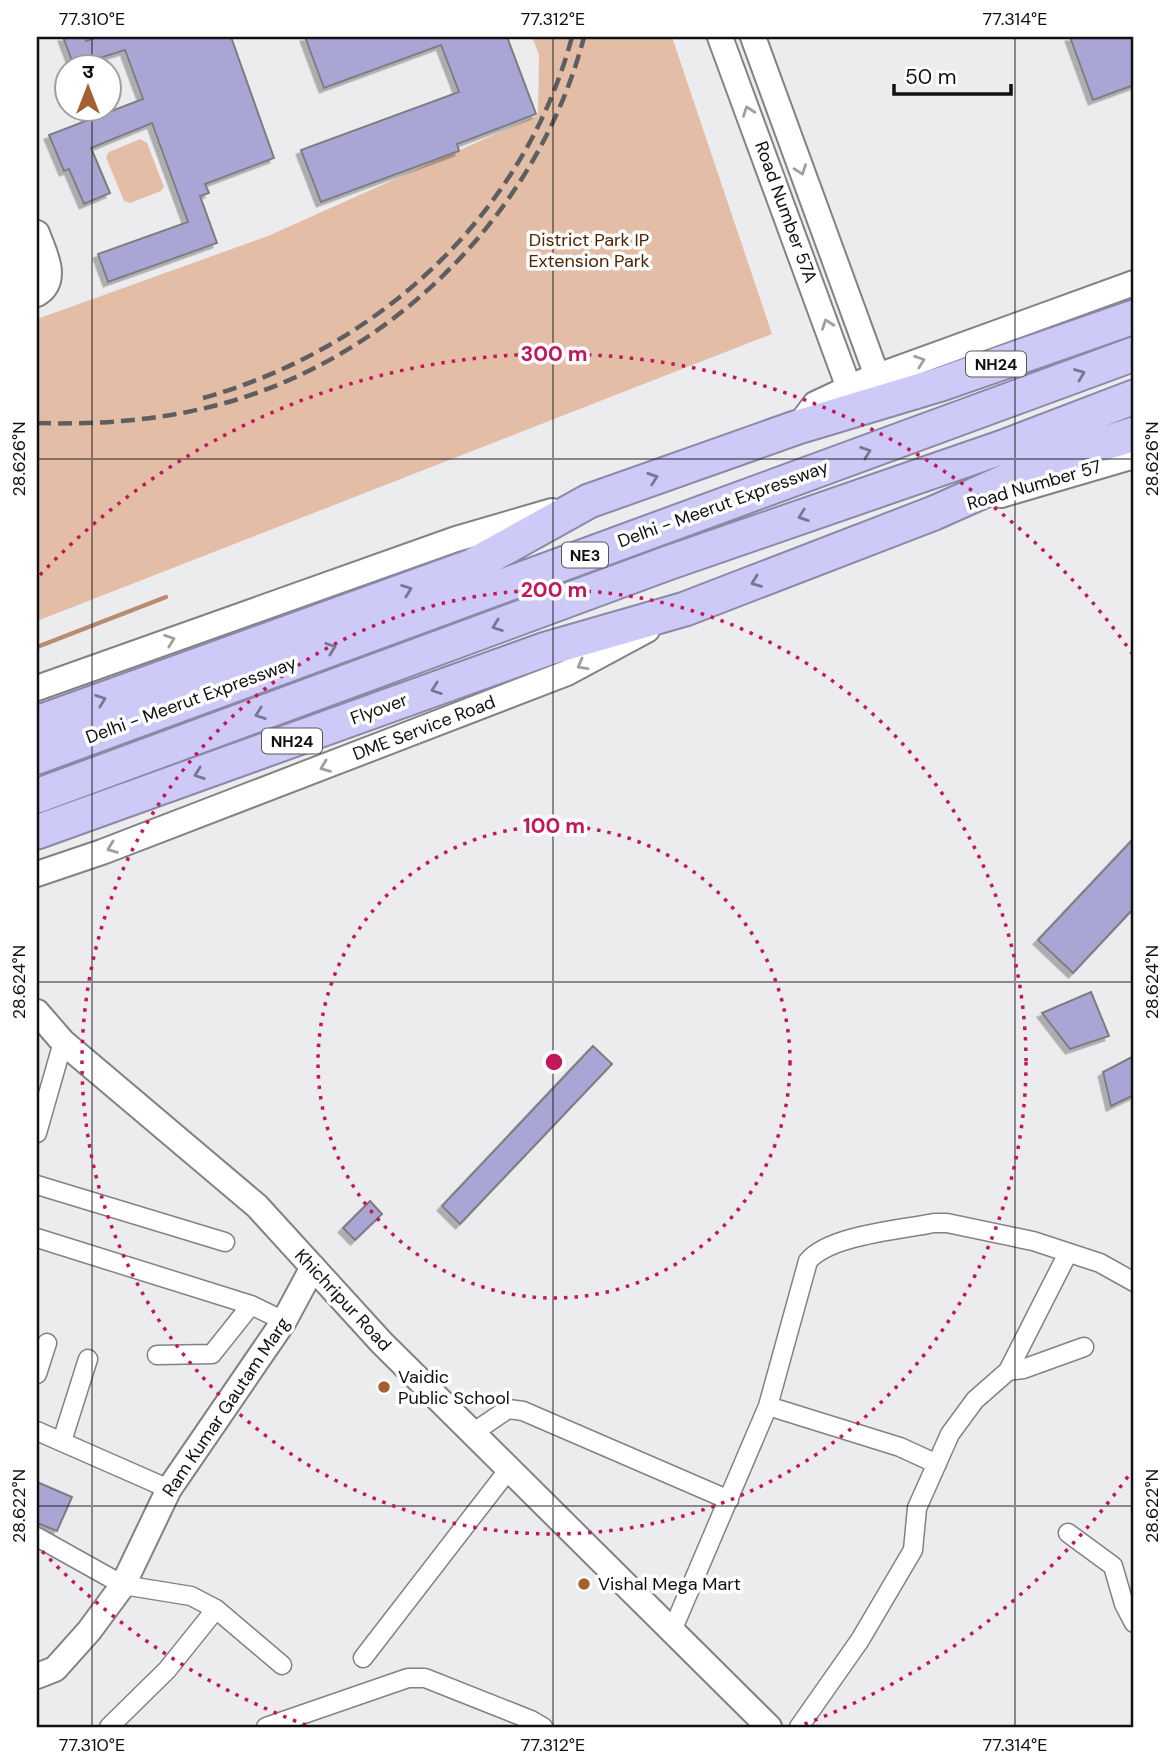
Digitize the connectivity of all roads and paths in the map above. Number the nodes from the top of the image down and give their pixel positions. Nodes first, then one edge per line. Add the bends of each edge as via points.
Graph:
1 (720, 37) edge
2 (753, 37) edge
3 (37, 233) edge
4 (43, 267) edge
5 (1134, 283) edge
6 (37, 294) edge
7 (1134, 317) edge
8 (1134, 354) edge
9 (877, 376) junction
10 (849, 388) junction
11 (1134, 397) edge
12 (798, 427) junction
13 (1134, 434) edge
14 (1134, 456) edge
15 (589, 500) junction
16 (934, 513) junction
17 (685, 609) junction
18 (37, 688) edge
19 (37, 723) edge
20 (37, 757) edge
21 (37, 796) edge
22 (37, 832) edge
23 (37, 874) edge
24 (37, 1012) edge
25 (51, 1035) edge
26 (37, 1130) edge
27 (37, 1185) edge
28 (37, 1238) edge
29 (225, 1242) dead end
30 (1068, 1253) junction
31 (313, 1267) junction
32 (1134, 1282) edge
33 (251, 1305) junction
34 (284, 1321) junction
35 (47, 1343) dead end
36 (1084, 1347) dead end
37 (158, 1355) dead end
38 (88, 1359) dead end
39 (1008, 1371) junction
40 (37, 1374) edge
41 (768, 1406) junction
42 (37, 1431) edge
43 (474, 1432) junction
44 (62, 1441) junction
45 (937, 1464) junction
46 (509, 1469) junction
47 (169, 1489) junction
48 (729, 1500) junction
49 (1068, 1533) dead end
50 (37, 1536) edge
51 (123, 1585) junction
52 (216, 1609) junction
53 (1134, 1623) edge
54 (673, 1631) junction
55 (363, 1658) dead end
56 (282, 1665) dead end
57 (37, 1676) edge
58 (109, 1727) edge
59 (267, 1727) edge
60 (543, 1727) edge
61 (769, 1727) edge
62 (799, 1727) edge

10 -> 1 street, Road Number 57A
2 -> 9 street, Road Number 57A
3 - 4 street
4 - 6 street via 48,284
9 -> 5 street
7 - 12 highway, NH24
20 -> 8 highway, Delhi - Meerut Expressway / NE3
9 - 10 street
10 - 12 street via 815,404
11 -> 21 highway, Delhi - Meerut Expressway / NE3 via 668,562
15 -> 12 highway
13 - 16 highway, Flyover via 1058,458
14 - 16 street, Road Number 57
18 -> 15 street via 456,539
19 -> 15 highway via 472,566
16 -> 17 highway, Flyover
17 -> 22 highway, Flyover / NH24 via 546,649
17 -> 23 street, DME Service Road via 567,673
24 - 25 street, Khichripur Road
25 - 26 street
25 - 31 street, Khichripur Road via 257,1206
27 - 29 street
28 - 33 street
30 - 32 street via 1100,1263
30 - 39 street
30 - 41 street via 947,1223 832,1244 815,1252 808,1261
31 - 34 street, Ram Kumar Gautam Marg
31 - 43 street, Khichripur Road via 382,1343
33 - 34 street
33 - 37 street via 212,1354
34 - 47 street, Ram Kumar Gautam Marg
35 - 40 street
36 - 39 street
38 - 44 street
39 - 45 street via 975,1400 950,1434
41 - 45 street via 900,1447
41 - 48 street
42 - 44 street
43 - 46 street, Khichripur Road
43 - 48 street via 508,1409 523,1411
44 - 47 street
45 - 62 street via 917,1508 913,1550 860,1640
46 - 54 street, Khichripur Road
46 - 55 street
47 - 51 street, Ram Kumar Gautam Marg
48 - 54 street
49 - 53 street via 1114,1566
50 - 51 street
51 - 52 street via 191,1596
51 - 57 street, Ram Kumar Gautam Marg via 55,1669
52 - 56 street
52 - 58 street via 167,1670
54 - 61 street, Khichripur Road
59 - 60 street via 408,1678 425,1678

